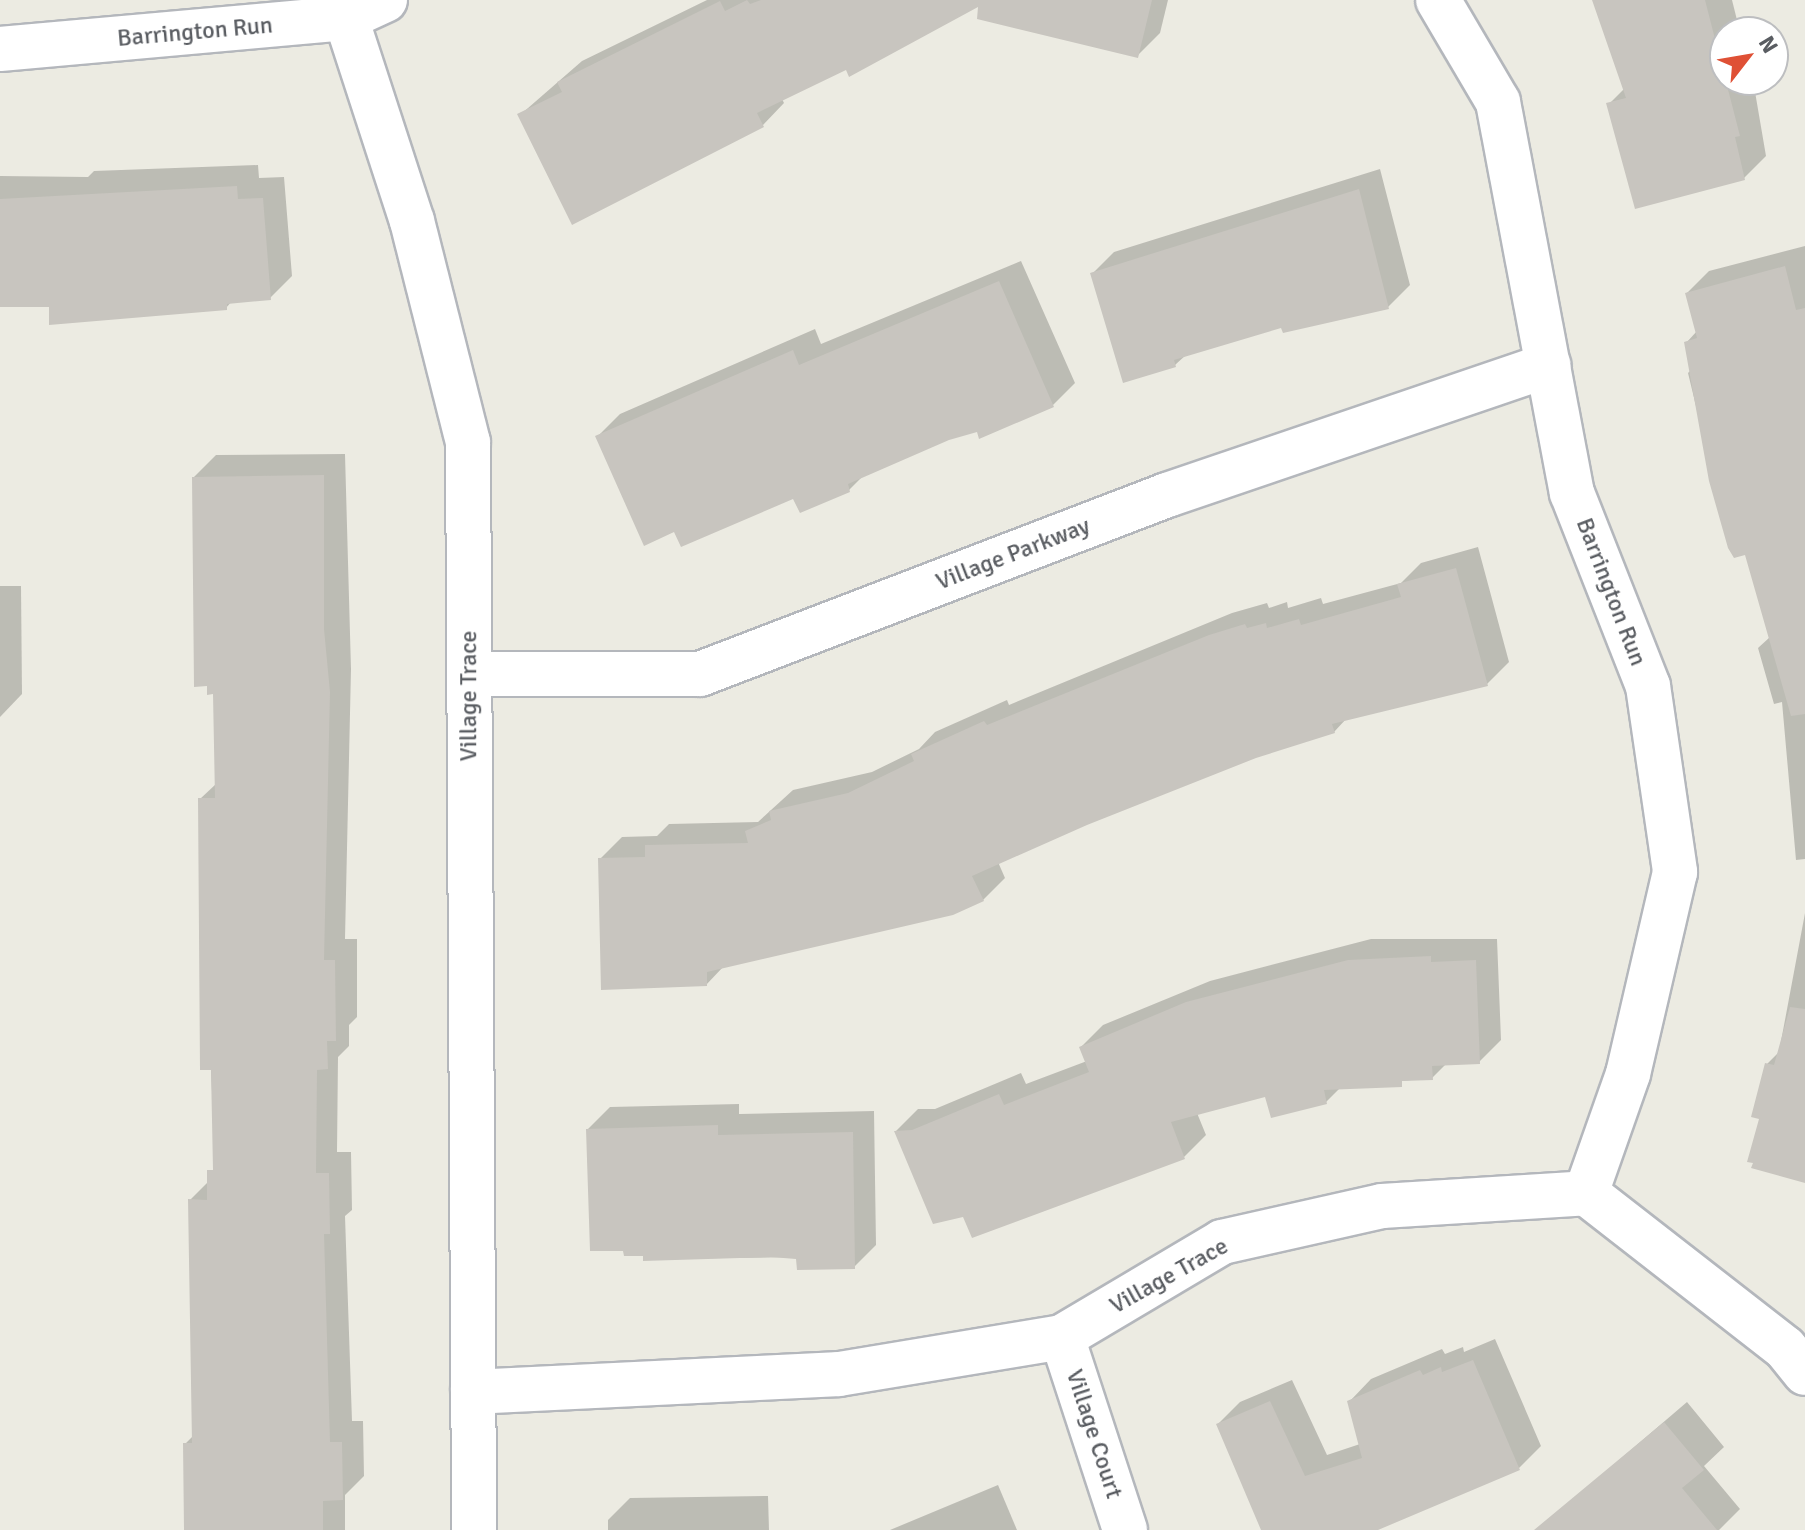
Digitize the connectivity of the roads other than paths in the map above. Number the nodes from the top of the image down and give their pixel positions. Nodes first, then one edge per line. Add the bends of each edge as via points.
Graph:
1 (385, 0) edge
2 (1438, 0) edge
3 (346, 18) junction
4 (0, 49) edge
5 (1548, 365) junction
6 (469, 674) junction
7 (1586, 1193) junction
8 (1062, 1337) junction
9 (1805, 1373) edge
10 (473, 1392) junction
11 (474, 1530) edge
12 (1125, 1530) edge

1 - 3 street, Barrington Run
2 - 5 street, Barrington Run via 1498,102
3 - 4 street, Barrington Run
3 - 6 street, Village Trace via 412,221 468,442
5 - 6 street, Village Parkway via 1167,495 700,674
5 - 7 street, Barrington Run via 1572,493 1648,686 1675,872 1628,1074
6 - 10 street, Village Trace
7 - 8 street, Village Trace via 1382,1206 1222,1242
7 - 9 street via 1785,1348
8 - 10 street, Village Trace via 839,1374
8 - 12 street, Village Court
10 - 11 street, Village Trace

